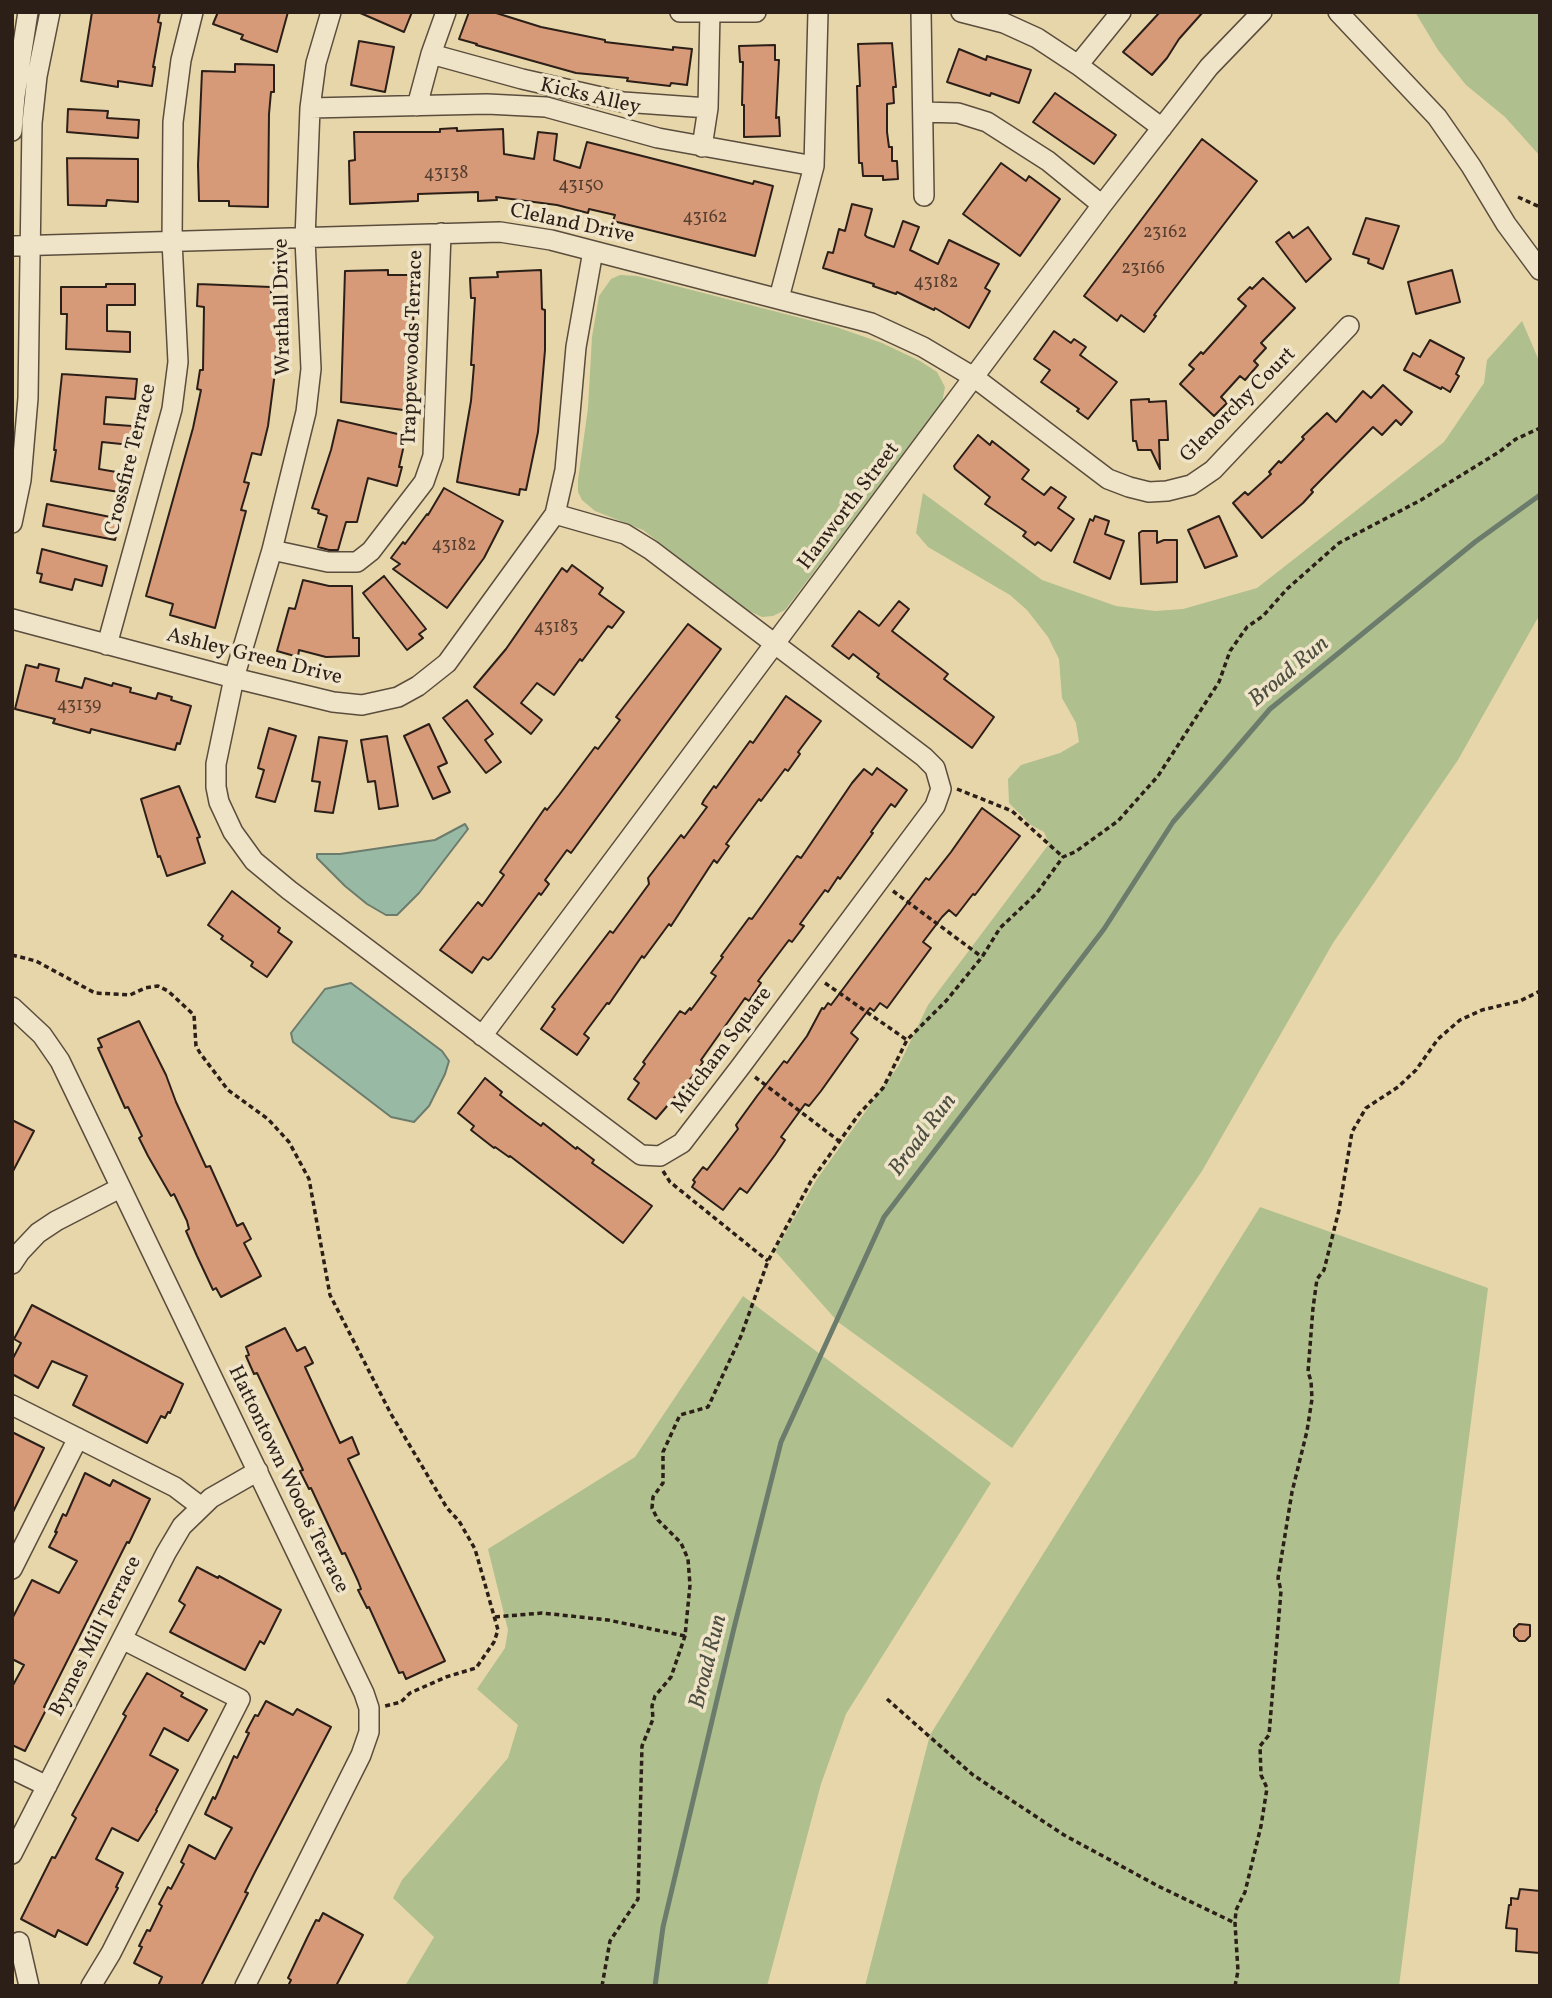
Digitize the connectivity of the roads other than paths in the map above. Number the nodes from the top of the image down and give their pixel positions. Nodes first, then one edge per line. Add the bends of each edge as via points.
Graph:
1 (28, 12) edge
2 (50, 12) edge
3 (193, 12) edge
4 (331, 12) edge
5 (446, 12) edge
6 (680, 12) edge
7 (756, 12) edge
8 (818, 12) edge
9 (921, 12) edge
10 (961, 12) edge
11 (1121, 12) edge
12 (1262, 12) edge
13 (1338, 12) edge
14 (710, 13) edge
15 (431, 54) junction
16 (1078, 65) junction
17 (417, 106) junction
18 (310, 108) junction
19 (708, 108) junction
20 (923, 112) junction
21 (1162, 128) junction
22 (12, 131) edge
23 (702, 146) junction
24 (814, 166) junction
25 (924, 196) dead end
26 (1102, 205) junction
27 (441, 233) junction
28 (305, 239) junction
29 (172, 241) junction
30 (20, 246) edge
31 (593, 251) junction
32 (1540, 270) edge
33 (779, 298) junction
34 (1349, 326) dead end
35 (975, 379) junction
36 (555, 514) junction
37 (12, 523) edge
38 (272, 550) junction
39 (12, 619) edge
40 (776, 644) junction
41 (107, 645) junction
42 (234, 678) junction
43 (13, 1010) edge
44 (482, 1036) junction
45 (120, 1188) junction
46 (12, 1264) edge
47 (12, 1405) edge
48 (78, 1438) junction
49 (258, 1471) junction
50 (200, 1506) junction
51 (12, 1569) edge
52 (122, 1639) junction
53 (12, 1769) edge
54 (47, 1787) junction
55 (12, 1854) edge
56 (19, 1942) dead end
57 (29, 1986) edge
58 (91, 1986) edge
59 (245, 1986) edge

1 - 22 street
2 - 30 street via 39,65
3 - 29 street, Crossfire Terrace via 173,122
4 - 18 street, Wrathall Drive via 316,63
5 - 15 street
6 - 14 street
7 - 14 street
8 - 24 street
9 - 20 street
10 - 16 street via 1037,38
11 - 16 street
12 - 21 street, Hanworth Street via 1209,67
13 - 32 street via 1437,117
14 - 19 street
15 - 17 street
15 - 19 street via 623,102
16 - 21 street
17 - 18 street, Kicks Alley
17 - 23 street, Kicks Alley via 546,107
18 - 28 street, Wrathall Drive
19 - 23 street
20 - 25 street
20 - 26 street via 958,113 987,122 1048,161
21 - 26 street, Hanworth Street
23 - 24 street, Kicks Alley
24 - 33 street
26 - 35 street, Hanworth Street
27 - 28 street, Cleland Drive
27 - 31 street, Cleland Drive via 500,232
27 - 38 street, Trappewoods Terrace via 433,456 424,482 370,551 356,562 328,562
28 - 29 street, Cleland Drive
28 - 38 street, Wrathall Drive via 311,369 306,412
29 - 30 street, Cleland Drive
29 - 41 street, Crossfire Terrace via 178,362 172,409
30 - 37 street via 30,342 21,481
31 - 33 street, Cleland Drive
31 - 36 street, Ashley Green Drive via 576,347 565,470
33 - 35 street, Cleland Drive via 871,323 923,347
34 - 35 street, Glenorchy Court via 1213,470 1191,485 1167,491 1149,492 1108,479
35 - 40 street, Hanworth Street
36 - 40 street via 625,534
36 - 42 street, Ashley Green Drive via 447,663 398,697 362,705 333,702
38 - 42 street, Wrathall Drive
39 - 41 street, Ashley Green Drive
40 - 44 street, Hanworth Street
40 - 44 street, Mitcham Square via 935,768 941,789 935,806 880,882 682,1143 660,1156 641,1155
41 - 42 street, Ashley Green Drive
42 - 44 street via 216,764 219,802 233,832 271,876
43 - 45 street, Hattontown Woods Terrace via 42,1035 56,1055
45 - 46 street via 38,1233
45 - 49 street, Hattontown Woods Terrace
47 - 48 street
48 - 50 street via 176,1487
48 - 51 street
49 - 50 street, Bymes Mill Terrace
49 - 59 street, Hattontown Woods Terrace via 364,1692 370,1720 366,1743
50 - 52 street, Bymes Mill Terrace via 173,1540
52 - 54 street, Bymes Mill Terrace
52 - 58 street via 240,1699
53 - 54 street
54 - 55 street, Bymes Mill Terrace
56 - 57 street

